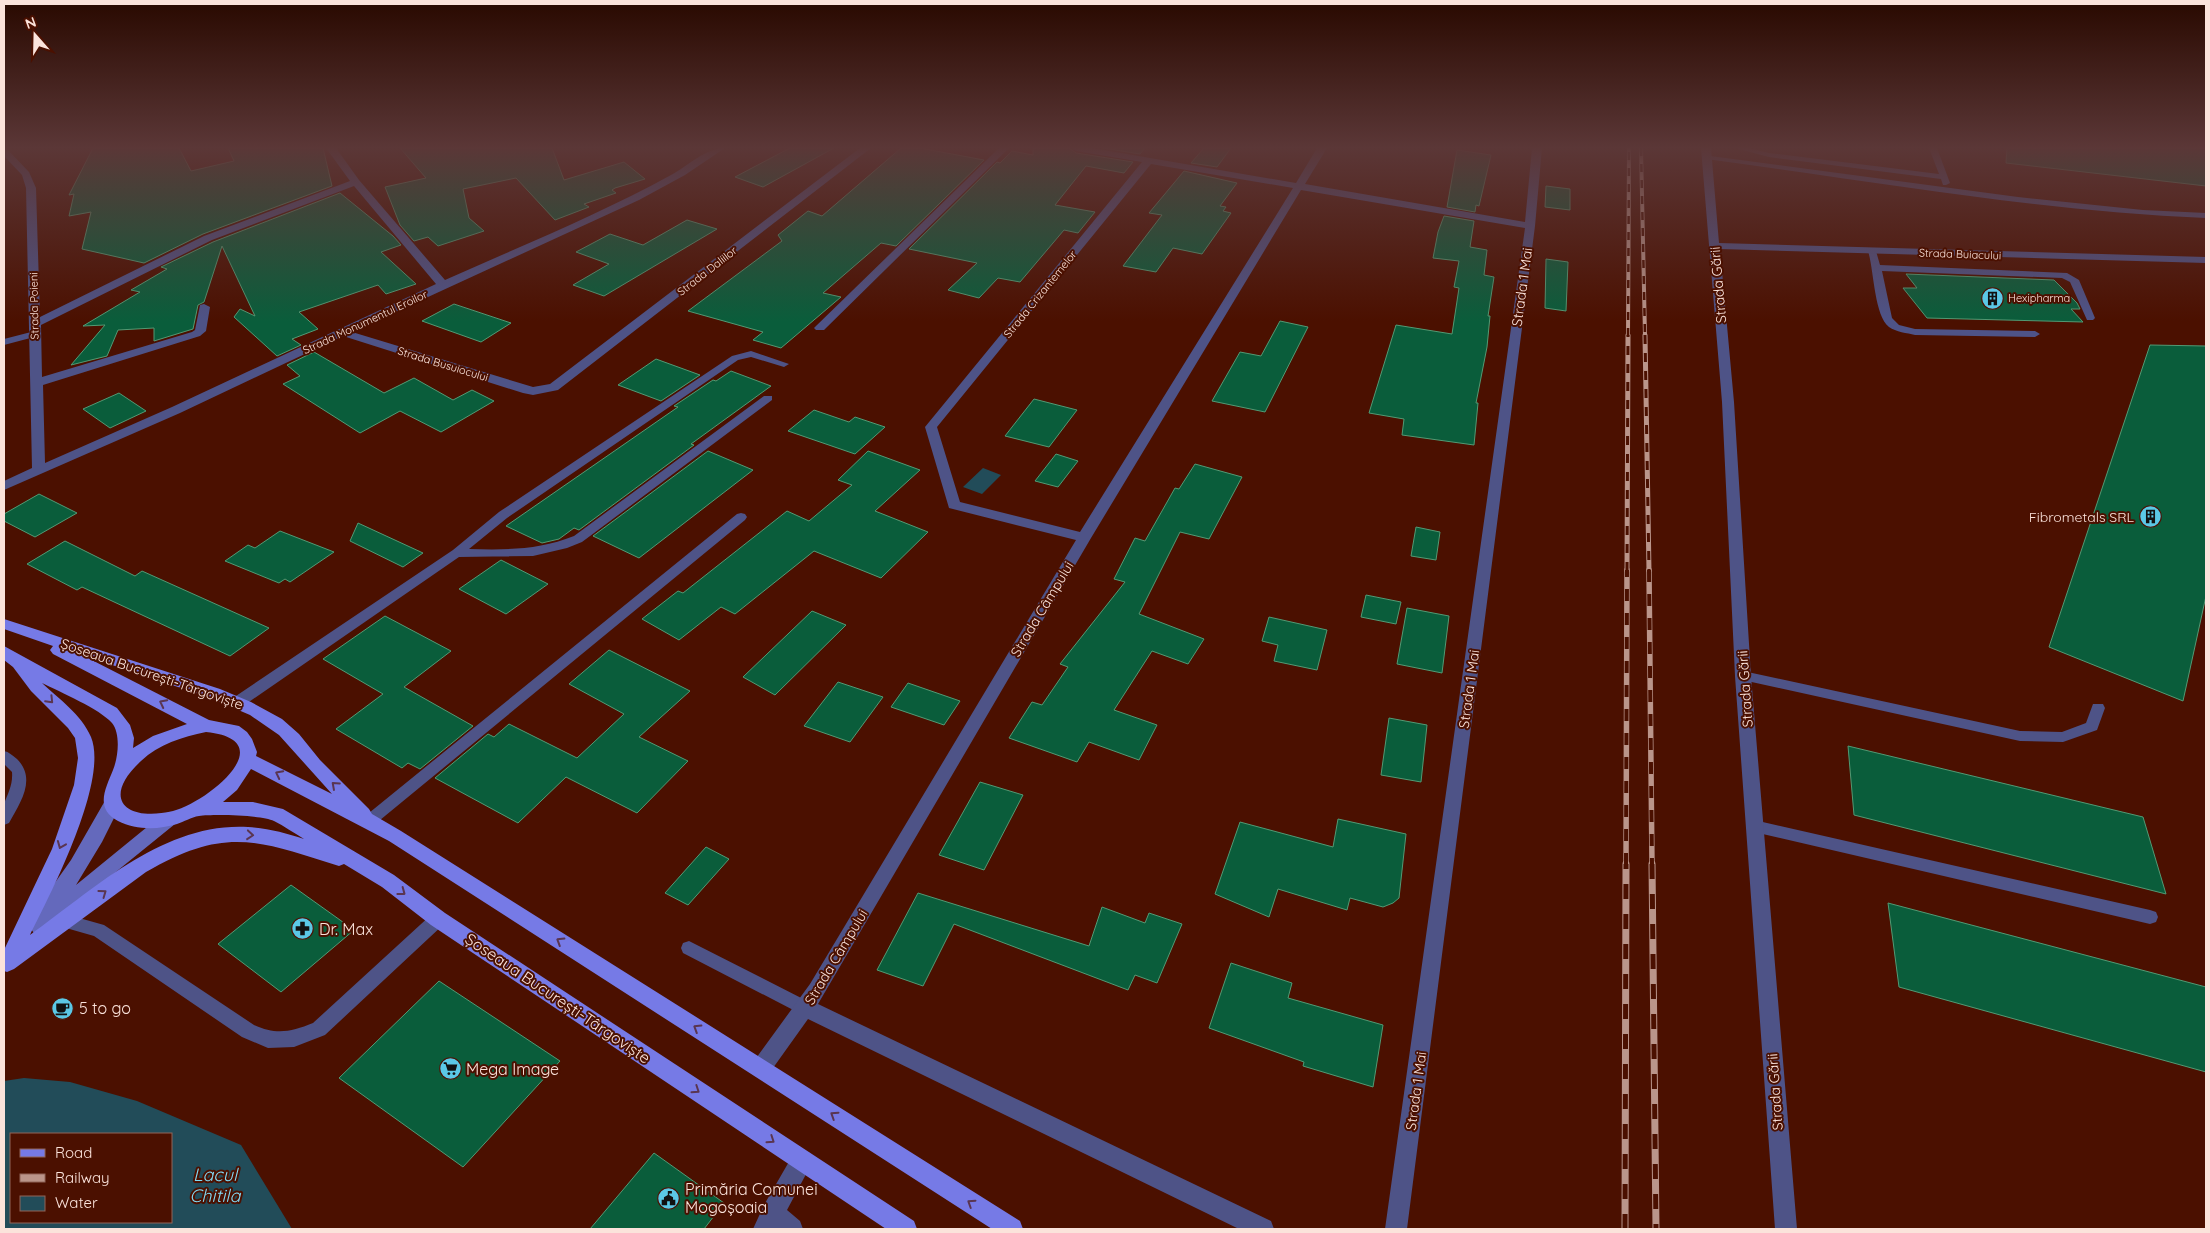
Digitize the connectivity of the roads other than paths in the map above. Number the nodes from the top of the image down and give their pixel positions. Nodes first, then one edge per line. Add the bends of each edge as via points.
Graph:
1 (31, 206) edge
2 (294, 206) edge
3 (376, 206) edge
4 (619, 206) edge
5 (791, 206) edge
6 (945, 206) edge
7 (1112, 206) edge
8 (1285, 206) edge
9 (1411, 206) edge
10 (1532, 206) edge
11 (1711, 206) edge
12 (2082, 206) edge
13 (2206, 216) edge
14 (1530, 226) junction
15 (1715, 246) junction
16 (1872, 251) junction
17 (2206, 260) edge
18 (1877, 268) junction
19 (443, 285) junction
20 (204, 307) dead end
21 (2090, 318) dead end
22 (820, 328) dead end
23 (35, 329) junction
24 (341, 332) junction
25 (2035, 334) dead end
26 (4, 342) edge
27 (784, 364) dead end
28 (37, 382) junction
29 (545, 390) joint
30 (768, 398) dead end
31 (39, 471) junction
32 (4, 486) edge
33 (741, 517) dead end
34 (1084, 538) junction
35 (457, 553) junction
36 (8, 626) edge
37 (4, 652) edge
38 (19, 663) junction
39 (1743, 676) junction
40 (238, 702) junction
41 (2098, 708) dead end
42 (206, 726) junction
43 (4, 756) edge
44 (247, 759) junction
45 (122, 769) junction
46 (112, 804) junction
47 (197, 809) junction
48 (4, 819) edge
49 (169, 819) junction
50 (369, 821) junction
51 (1754, 826) junction
52 (362, 865) junction
53 (2150, 917) dead end
54 (438, 919) junction
55 (66, 921) junction
56 (689, 948) dead end
57 (5, 965) edge
58 (805, 1008) junction
59 (761, 1068) junction
60 (802, 1161) junction
61 (768, 1221) edge
62 (792, 1229) edge
63 (906, 1229) edge
64 (1012, 1229) edge
65 (1263, 1229) edge
66 (1396, 1229) edge
67 (1786, 1229) edge

1 - 23 street, Strada Poieni
2 - 23 street via 208,238
3 - 19 street
4 - 19 street, Strada Monumentul Eroilor
5 - 29 street, Strada Daliilor via 562,382
6 - 22 street
7 - 34 street, Strada Crizantemelor via 931,427 954,505
8 - 34 street, Strada Câmpului
9 - 14 street
10 - 14 street, Strada 1 Mai
11 - 15 street, Strada Gării
12 - 13 lane
14 - 66 street, Strada 1 Mai
15 - 16 street, Strada Buiacului
15 - 39 street, Strada Gării via 1729,412
16 - 17 street, Strada Buiacului
16 - 18 lane
18 - 21 lane via 2064,275 2074,280
18 - 25 lane via 1886,318 1896,327 1915,332
19 - 24 street, Strada Monumentul Eroilor
20 - 28 street via 200,331 196,334
23 - 26 lane
23 - 28 street, Strada Poieni
24 - 29 street, Strada Busuiocului via 522,389
24 - 31 street, Strada Monumentul Eroilor
27 - 35 lane via 751,354 735,358 503,515
28 - 31 street, Strada Poieni
30 - 35 lane via 578,539 561,547 526,554
31 - 32 street, Strada Monumentul Eroilor
33 - 50 lane
34 - 58 street, Strada Câmpului
35 - 40 lane
36 - 40 main road, Șoseaua București-Târgoviște
42 -> 36 main road, Șoseaua București-Târgoviște
37 - 38 main road
38 - 45 main road via 120,718 126,740
38 -> 57 main road via 74,725 83,738 87,754 86,772 69,824 42,890
39 - 41 lane via 2020,736 2063,737 2092,726
39 - 51 street, Strada Gării
50 -> 40 main road, Șoseaua București-Târgoviște via 292,738 275,723
42 - 44 main road via 222,726 244,737 248,747
42 - 45 main road via 178,732 151,744
43 - 48 lane via 19,770 21,781
44 - 47 main road via 230,785
50 -> 44 main road, Șoseaua București-Târgoviște
45 - 46 main road via 114,782
46 - 49 main road via 120,814 132,820
46 - 57 main road via 70,880
47 - 49 main road
47 - 52 main road, Șoseaua București-Târgoviște via 253,809 277,814
49 - 57 main road via 95,878
59 -> 50 main road, Șoseaua București-Târgoviște
51 - 53 lane
51 - 67 street, Strada Gării
52 -> 54 main road, Șoseaua București-Târgoviște
55 -> 52 main road via 152,858 190,842 212,837 231,834 260,836
54 - 55 lane via 319,1029 294,1039 268,1040 248,1031 98,930
54 -> 60 main road, Șoseaua București-Târgoviște
55 - 57 main road
56 - 58 lane
58 - 59 street, Strada Câmpului
58 - 65 street
64 -> 59 main road, Șoseaua București-Târgoviște
60 - 61 street
60 - 63 main road, Șoseaua București-Târgoviște
61 - 62 street

